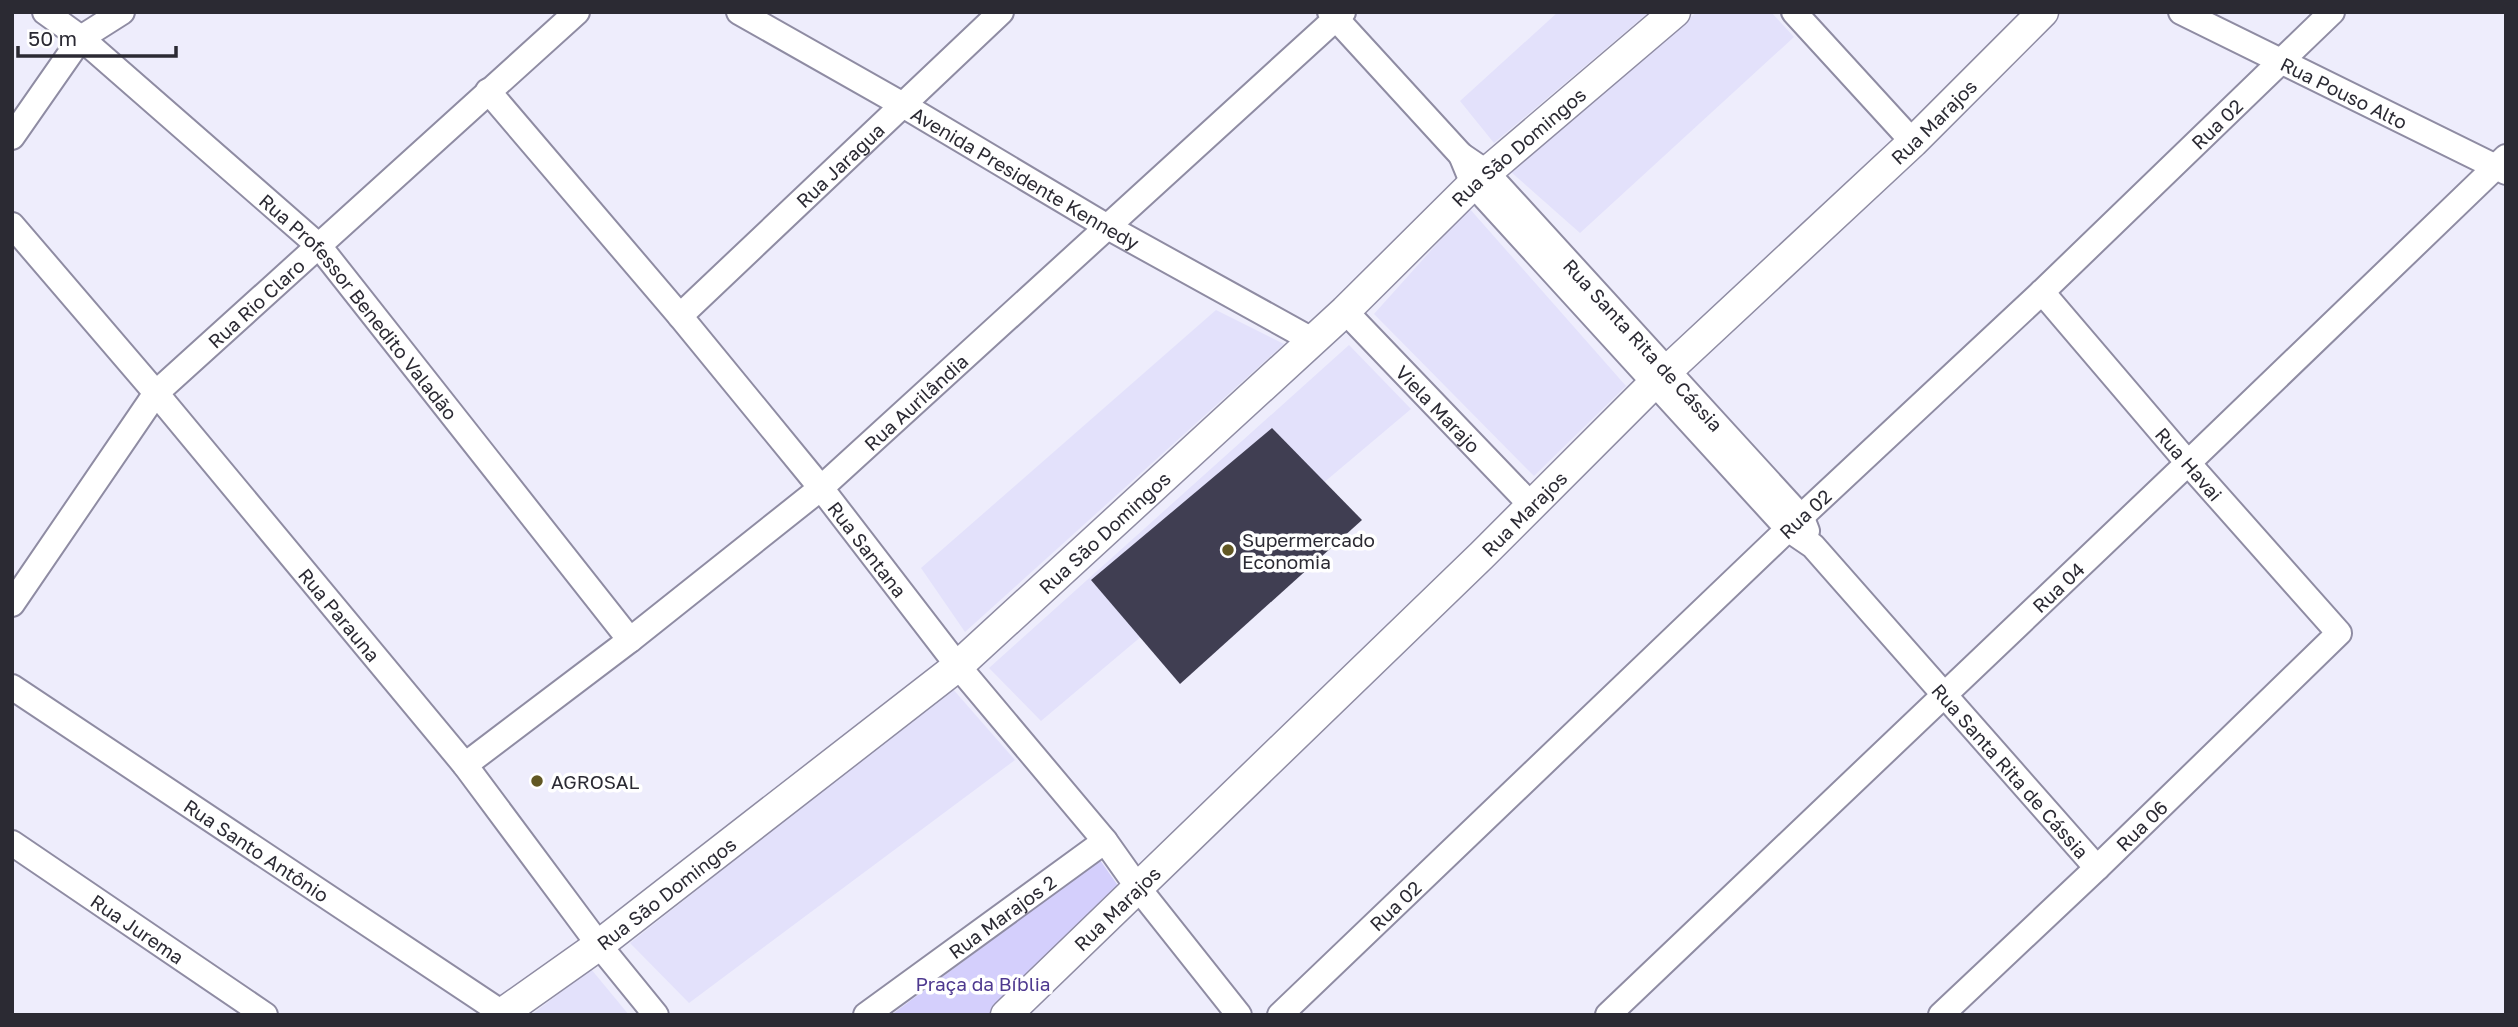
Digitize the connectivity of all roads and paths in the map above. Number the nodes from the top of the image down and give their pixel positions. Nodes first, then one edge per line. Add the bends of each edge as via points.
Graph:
1 (45, 12) edge
2 (122, 12) edge
3 (577, 12) edge
4 (739, 12) edge
5 (1001, 12) edge
6 (1675, 12) edge
7 (1794, 12) edge
8 (2043, 12) edge
9 (2181, 12) edge
10 (2332, 12) edge
11 (1337, 14) edge
12 (81, 38) junction
13 (2282, 61) junction
14 (488, 91) junction
15 (903, 106) junction
16 (12, 137) edge
17 (1913, 142) junction
18 (2503, 165) edge
19 (1480, 178) junction
20 (12, 225) edge
21 (1106, 226) junction
22 (318, 246) junction
23 (2042, 292) junction
24 (1345, 311) junction
25 (680, 316) junction
26 (1312, 340) junction
27 (1662, 377) junction
28 (156, 393) junction
29 (2188, 463) junction
30 (821, 488) junction
31 (1532, 506) junction
32 (1795, 524) junction
33 (22, 570) edge
34 (12, 604) edge
35 (2339, 633) joint
36 (630, 640) junction
37 (958, 666) junction
38 (12, 687) edge
39 (1945, 695) junction
40 (465, 765) junction
41 (1105, 841) junction
42 (12, 843) edge
43 (2097, 868) junction
44 (1139, 889) junction
45 (599, 945) junction
46 (501, 1014) edge
47 (265, 1015) edge
48 (656, 1015) edge
49 (866, 1015) edge
50 (1006, 1015) edge
51 (1238, 1015) edge
52 (1280, 1015) edge
53 (1608, 1015) edge
54 (1941, 1015) edge

1 - 12 street, Rua Professor Benedito Valadão
2 - 12 street
3 - 14 street, Rua Rio Claro
4 - 15 street, Avenida Presidente Kennedy
5 - 15 street, Rua Jaragua
6 - 19 street, Rua São Domingos
7 - 17 street
8 - 17 street, Rua Marajos
9 - 13 street, Rua Pouso Alto
10 - 13 street, Rua 02
11 - 19 street, Rua Santa Rita de Cássia
11 - 21 street, Rua Aurilândia
12 - 16 street
12 - 22 street, Rua Professor Benedito Valadão
13 - 18 street, Rua Pouso Alto
13 - 23 street, Rua 02
14 - 22 street, Rua Rio Claro
14 - 25 street, Rua Santana
15 - 21 street, Avenida Presidente Kennedy
15 - 25 street, Rua Jaragua
17 - 27 street, Rua Marajos
18 - 29 street, Rua 04
19 - 24 street, Rua São Domingos
19 - 27 street, Rua Santa Rita de Cássia
20 - 28 street, Rua Parauna
21 - 26 street, Avenida Presidente Kennedy
21 - 30 street, Rua Aurilândia
22 - 28 street, Rua Rio Claro
22 - 36 street, Rua Professor Benedito Valadão
23 - 29 street, Rua Havai
23 - 32 street, Rua 02
24 - 26 street, Rua São Domingos
24 - 31 street, Viela Marajo
25 - 30 street, Rua Santana
26 - 37 street, Rua São Domingos
27 - 31 street, Rua Marajos
27 - 32 street, Rua Santa Rita de Cássia
28 - 33 street, Rua Rio Claro
28 - 40 street, Rua Parauna
29 - 35 street, Rua Havai
29 - 39 street, Rua 04
30 - 36 street, Rua Aurilândia
30 - 37 street, Rua Santana
31 - 44 street, Rua Marajos
32 - 39 street, Rua Santa Rita de Cássia
32 - 52 street, Rua 02
33 - 34 street, Rua Rio Claro
35 - 43 street, Rua 06
36 - 40 street, Rua Aurilândia
37 - 41 street, Rua Santana
37 - 45 street, Rua São Domingos
38 - 46 street, Rua Santo Antônio
39 - 43 street, Rua Santa Rita de Cássia
39 - 53 street, Rua 04
40 - 45 street, Rua Parauna
41 - 44 street, Rua Santana
41 - 49 street, Rua Marajos 2
42 - 47 street, Rua Jurema
43 - 54 street, Rua 06
44 - 50 street, Rua Marajos
44 - 51 street, Rua Santana
45 - 46 street, Rua São Domingos
45 - 48 street, Rua Parauna

